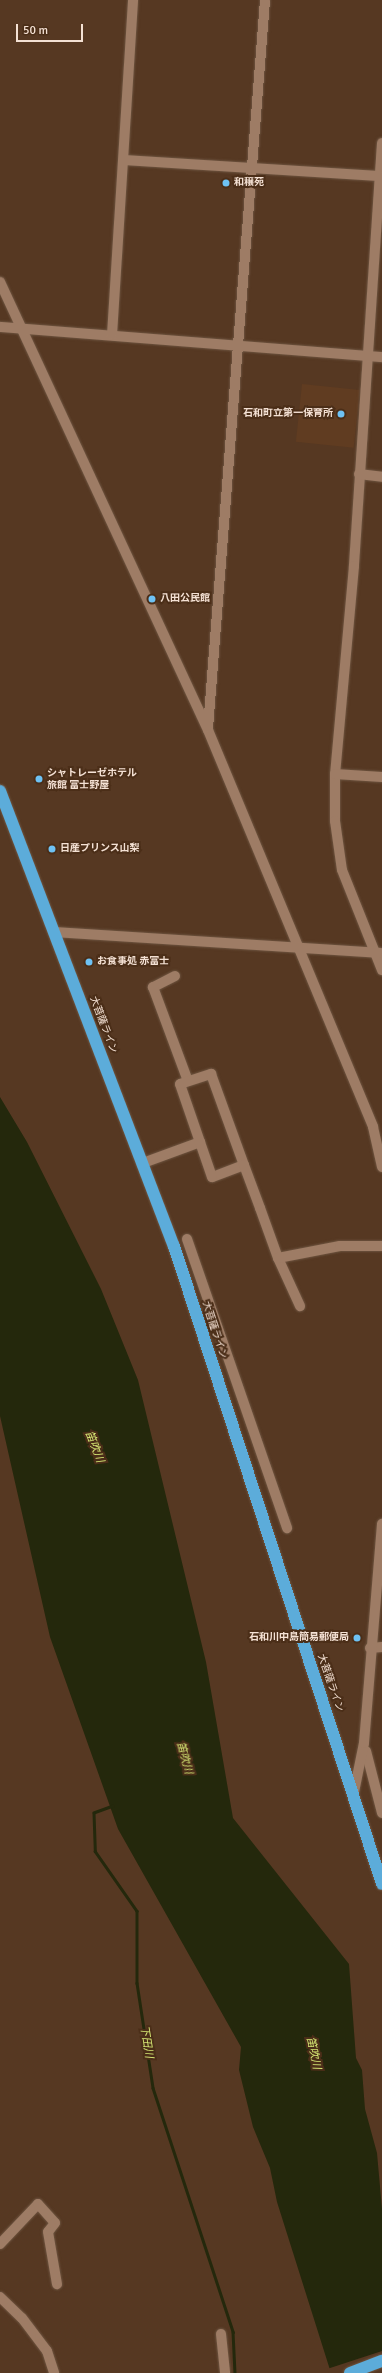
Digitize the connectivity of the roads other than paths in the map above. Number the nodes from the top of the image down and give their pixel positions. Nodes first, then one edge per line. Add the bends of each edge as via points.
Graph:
1 (133, 0) edge
2 (265, 0) edge
3 (382, 143) edge
4 (125, 160) junction
5 (253, 168) junction
6 (381, 176) edge
7 (0, 282) edge
8 (0, 327) edge
9 (21, 329) junction
10 (112, 335) junction
11 (238, 345) junction
12 (366, 355) junction
13 (382, 357) edge
14 (359, 474) junction
15 (382, 477) edge
16 (208, 730) junction
17 (335, 774) junction
18 (382, 777) edge
19 (0, 791) edge
20 (55, 932) junction
21 (298, 947) junction
22 (379, 953) edge
23 (382, 970) edge
24 (175, 976) dead end
25 (188, 1081) junction
26 (200, 1142) junction
27 (143, 1163) junction
28 (244, 1165) junction
29 (382, 1167) edge
30 (187, 1239) dead end
31 (382, 1246) edge
32 (278, 1258) junction
33 (300, 1306) dead end
34 (216, 1323) junction
35 (200, 1326) junction
36 (382, 1524) edge
37 (287, 1528) dead end
38 (382, 1647) edge
39 (370, 1648) junction
40 (364, 1743) junction
41 (354, 1792) junction
42 (382, 1813) edge
43 (382, 1884) edge
44 (0, 2244) edge
45 (57, 2284) dead end
46 (0, 2297) edge
47 (221, 2334) dead end
48 (382, 2361) edge
49 (54, 2373) edge
50 (225, 2373) edge
51 (350, 2373) edge

1 - 4 street
2 - 5 street
3 - 6 street
4 - 5 street
4 - 10 street
5 - 6 street
5 - 11 street
6 - 12 street
7 - 9 street
8 - 9 street
9 - 10 street
9 - 16 street
10 - 11 street
11 - 12 street
11 - 16 street
12 - 13 street
12 - 14 street
14 - 15 street
14 - 17 street
16 - 21 street
17 - 18 street
17 - 22 street via 335,821 342,870
19 - 20 highway, 大菩薩ライン
20 - 21 street
20 - 27 highway, 大菩薩ライン
21 - 22 street
21 - 29 street via 373,1127
22 - 23 street
24 - 25 street via 153,987
25 - 26 street via 180,1084
25 - 28 street via 211,1074
26 - 27 street
26 - 28 street via 212,1177
27 - 35 highway, 大菩薩ライン
28 - 32 street
30 - 34 street
31 - 32 street via 340,1246
32 - 33 street
34 - 35 street
34 - 37 street
35 - 41 highway, 大菩薩ライン
36 - 39 street
38 - 39 street
39 - 40 street
40 - 41 street
40 - 42 street
41 - 43 highway, 大菩薩ライン
44 - 45 street via 38,2204 55,2223 48,2232
46 - 49 street via 22,2318 47,2351
47 - 50 street
48 - 51 highway

